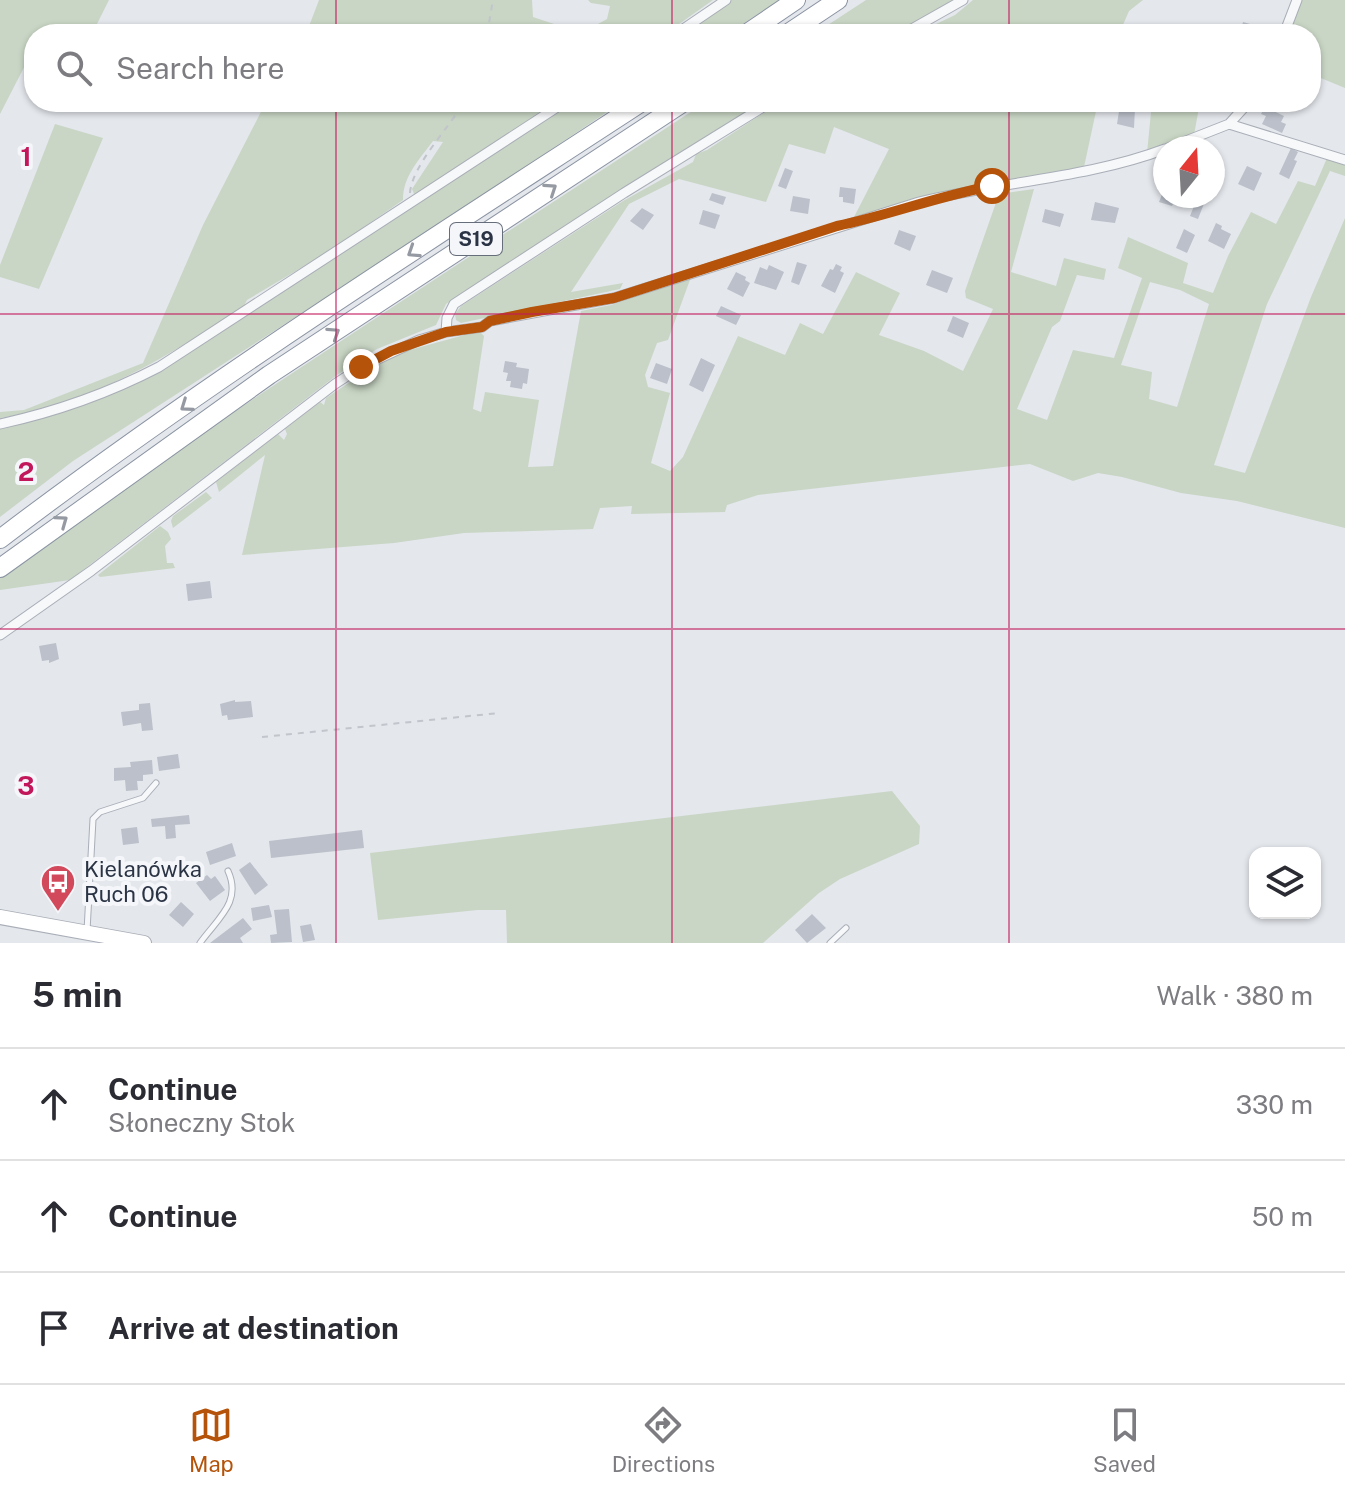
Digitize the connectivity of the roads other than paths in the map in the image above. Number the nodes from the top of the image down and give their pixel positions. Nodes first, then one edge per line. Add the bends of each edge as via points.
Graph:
1 (726, 0) edge
2 (796, 0) edge
3 (838, 0) edge
4 (963, 0) edge
5 (1297, 0) edge
6 (691, 24) edge
7 (761, 24) edge
8 (802, 24) edge
9 (921, 24) edge
10 (1288, 24) edge
11 (550, 112) edge
12 (627, 112) edge
13 (669, 112) edge
14 (755, 112) edge
15 (1240, 112) edge
16 (1229, 124) junction
17 (1205, 136) edge
18 (1153, 153) edge
19 (1345, 160) edge
20 (446, 332) junction
21 (0, 424) edge
22 (0, 539) edge
23 (0, 568) edge
24 (0, 635) edge
25 (156, 783) dead end
26 (228, 871) dead end
27 (0, 917) edge
28 (846, 928) dead end
29 (87, 932) junction
30 (144, 943) edge
31 (200, 943) edge
32 (830, 943) edge

1 - 6 street
2 - 7 highway
3 - 8 highway
4 - 9 street
5 - 10 street
11 - 21 street via 159,367 126,385
12 -> 22 highway, S19 via 249,361
23 -> 13 highway, S19 via 269,375
14 - 20 street via 454,304
15 - 16 street
16 - 17 street
16 - 19 street
18 - 20 street via 919,202 614,298
20 - 24 street via 391,351 335,384
25 - 29 lane via 143,798 93,819
26 - 31 lane via 235,885 233,899
27 - 29 street
28 - 32 lane
29 - 30 street

